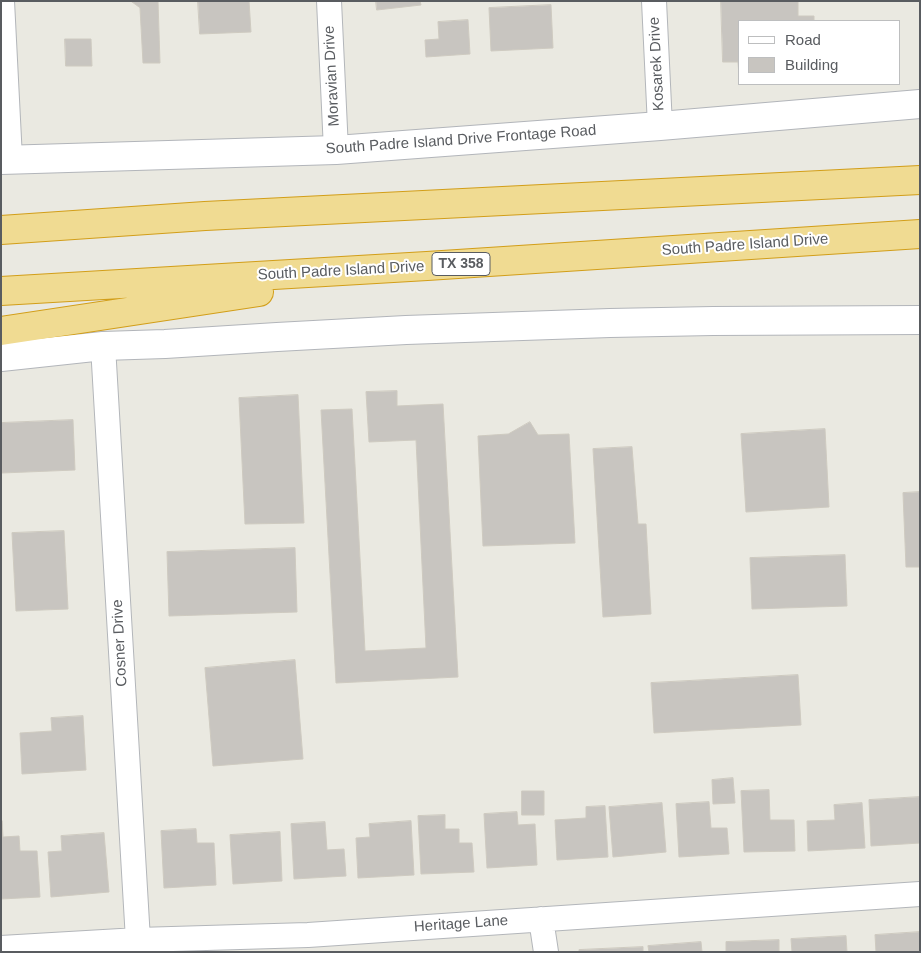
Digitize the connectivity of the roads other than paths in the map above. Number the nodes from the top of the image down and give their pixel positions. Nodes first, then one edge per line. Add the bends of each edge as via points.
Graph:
1 (2, 1) edge
2 (329, 1) edge
3 (654, 1) edge
4 (920, 104) edge
5 (660, 126) junction
6 (336, 150) junction
7 (6, 160) edge
8 (920, 180) edge
9 (1, 212) edge
10 (206, 216) junction
11 (1, 230) edge
12 (920, 234) edge
13 (427, 266) junction
14 (1, 291) edge
15 (920, 320) edge
16 (1, 331) edge
17 (103, 346) junction
18 (1, 357) edge
19 (920, 894) edge
20 (541, 918) junction
21 (138, 940) junction
22 (309, 943) edge
23 (1, 948) edge
24 (66, 948) edge
25 (546, 952) edge

1 - 7 street
2 - 6 street, Moravian Drive
3 - 5 street, Kosarek Drive
4 - 5 main road, South Padre Island Drive Frontage Road
5 - 6 main road, South Padre Island Drive Frontage Road
6 - 7 main road, South Padre Island Drive Frontage Road
8 - 10 highway
9 - 10 highway
10 - 11 highway
12 - 13 highway, South Padre Island Drive / TX 358
13 - 14 highway, South Padre Island Drive / TX 358
13 - 16 highway
15 - 17 main road via 610,323
17 - 18 main road
17 - 21 street, Cosner Drive
19 - 20 street, Heritage Lane
20 - 22 street, Heritage Lane
20 - 25 street
21 - 22 street, Heritage Lane
21 - 24 street, Heritage Lane
23 - 24 street, Heritage Lane

